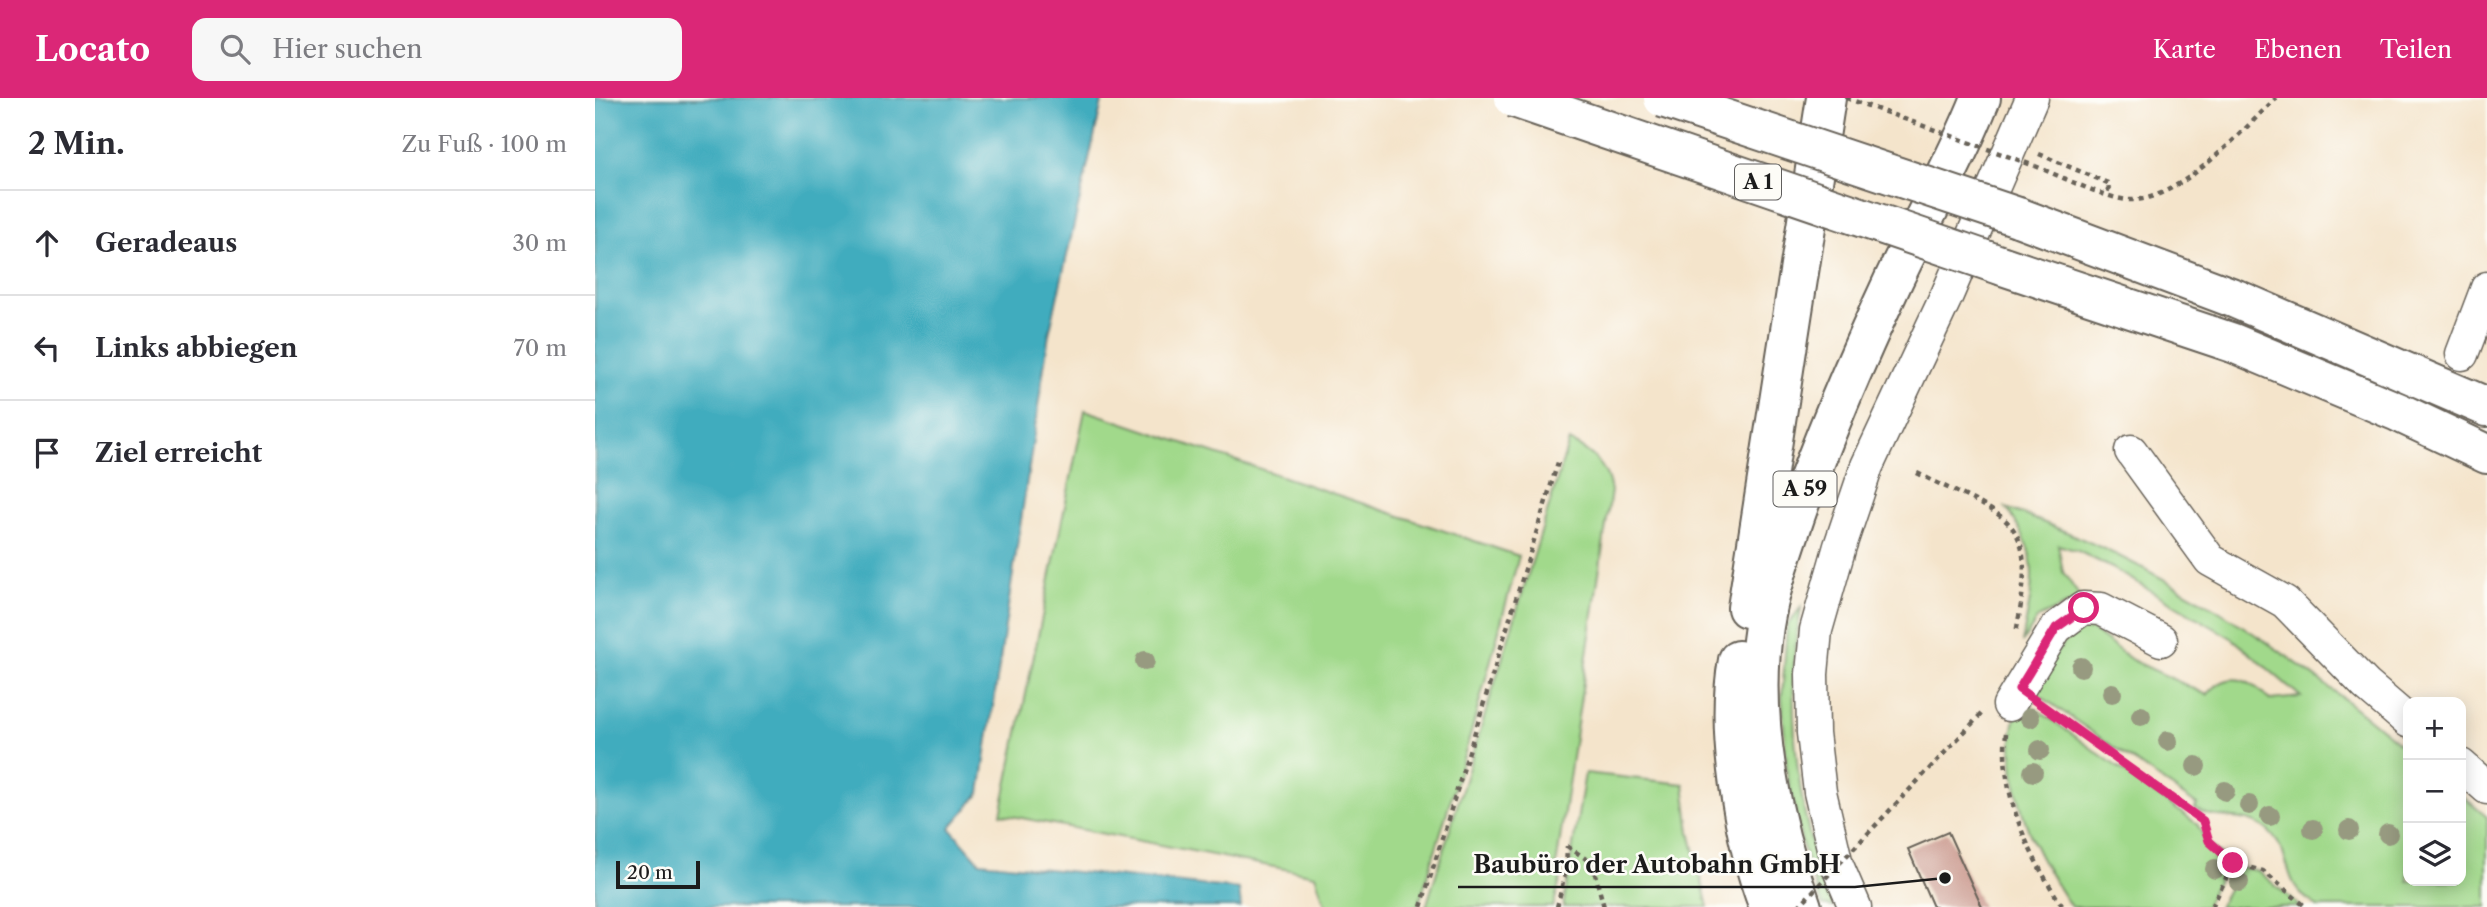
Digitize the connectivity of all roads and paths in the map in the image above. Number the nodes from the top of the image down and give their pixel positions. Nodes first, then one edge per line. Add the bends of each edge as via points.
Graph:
1 (1514, 98) edge
2 (1663, 98) edge
3 (1826, 98) edge
4 (1846, 98) edge
5 (1956, 98) edge
6 (1982, 98) edge
7 (2032, 98) edge
8 (2276, 98) edge
9 (2033, 151) dead end
10 (2107, 193) junction
11 (2487, 288) edge
12 (2462, 354) dead end
13 (2487, 407) edge
14 (2398, 412) junction
15 (2131, 451) dead end
16 (2487, 454) edge
17 (1559, 459) dead end
18 (1917, 472) dead end
19 (2487, 472) edge
20 (1745, 621) junction
21 (2161, 640) dead end
22 (2014, 643) dead end
23 (2014, 697) junction
24 (2403, 717) edge
25 (1971, 725) dead end
26 (2466, 769) edge
27 (2487, 788) edge
28 (2233, 863) junction
29 (1421, 907) edge
30 (1557, 907) edge
31 (1604, 907) edge
32 (1769, 907) edge
33 (1800, 907) edge
34 (1855, 907) edge
35 (2063, 907) edge
36 (2212, 907) edge
37 (2306, 907) edge

1 - 14 highway, A 1, bridge via 2234,343
2 - 13 highway, A 1, bridge via 2018,217 2236,299
3 - 20 highway
4 - 10 path, bridge
5 - 20 highway, A 59 via 1804,441
6 - 33 highway, A 59 via 1816,457 1780,562 1764,627 1765,749 1775,819
7 - 34 lane via 1867,466 1816,630 1813,733 1820,792 1837,865
8 - 10 path via 2216,157 2158,196 2129,200
9 - 10 path via 2110,184
11 - 12 lane
14 - 16 highway, A 1
14 - 19 highway
15 - 24 lane via 2210,560 2285,602
17 - 29 path
18 - 22 path via 1996,510 2017,533 2026,570
20 - 32 highway, A 59 via 1737,680 1739,780 1755,865
21 - 23 lane via 2101,609 2084,608 2056,628
23 - 28 path via 2203,821 2209,841
23 - 35 path via 2005,740 2014,806 2038,866
25 - 33 path, bridge
26 - 27 lane
28 - 36 path
28 - 37 path via 2263,871
30 - 31 path via 1567,846 1592,863

